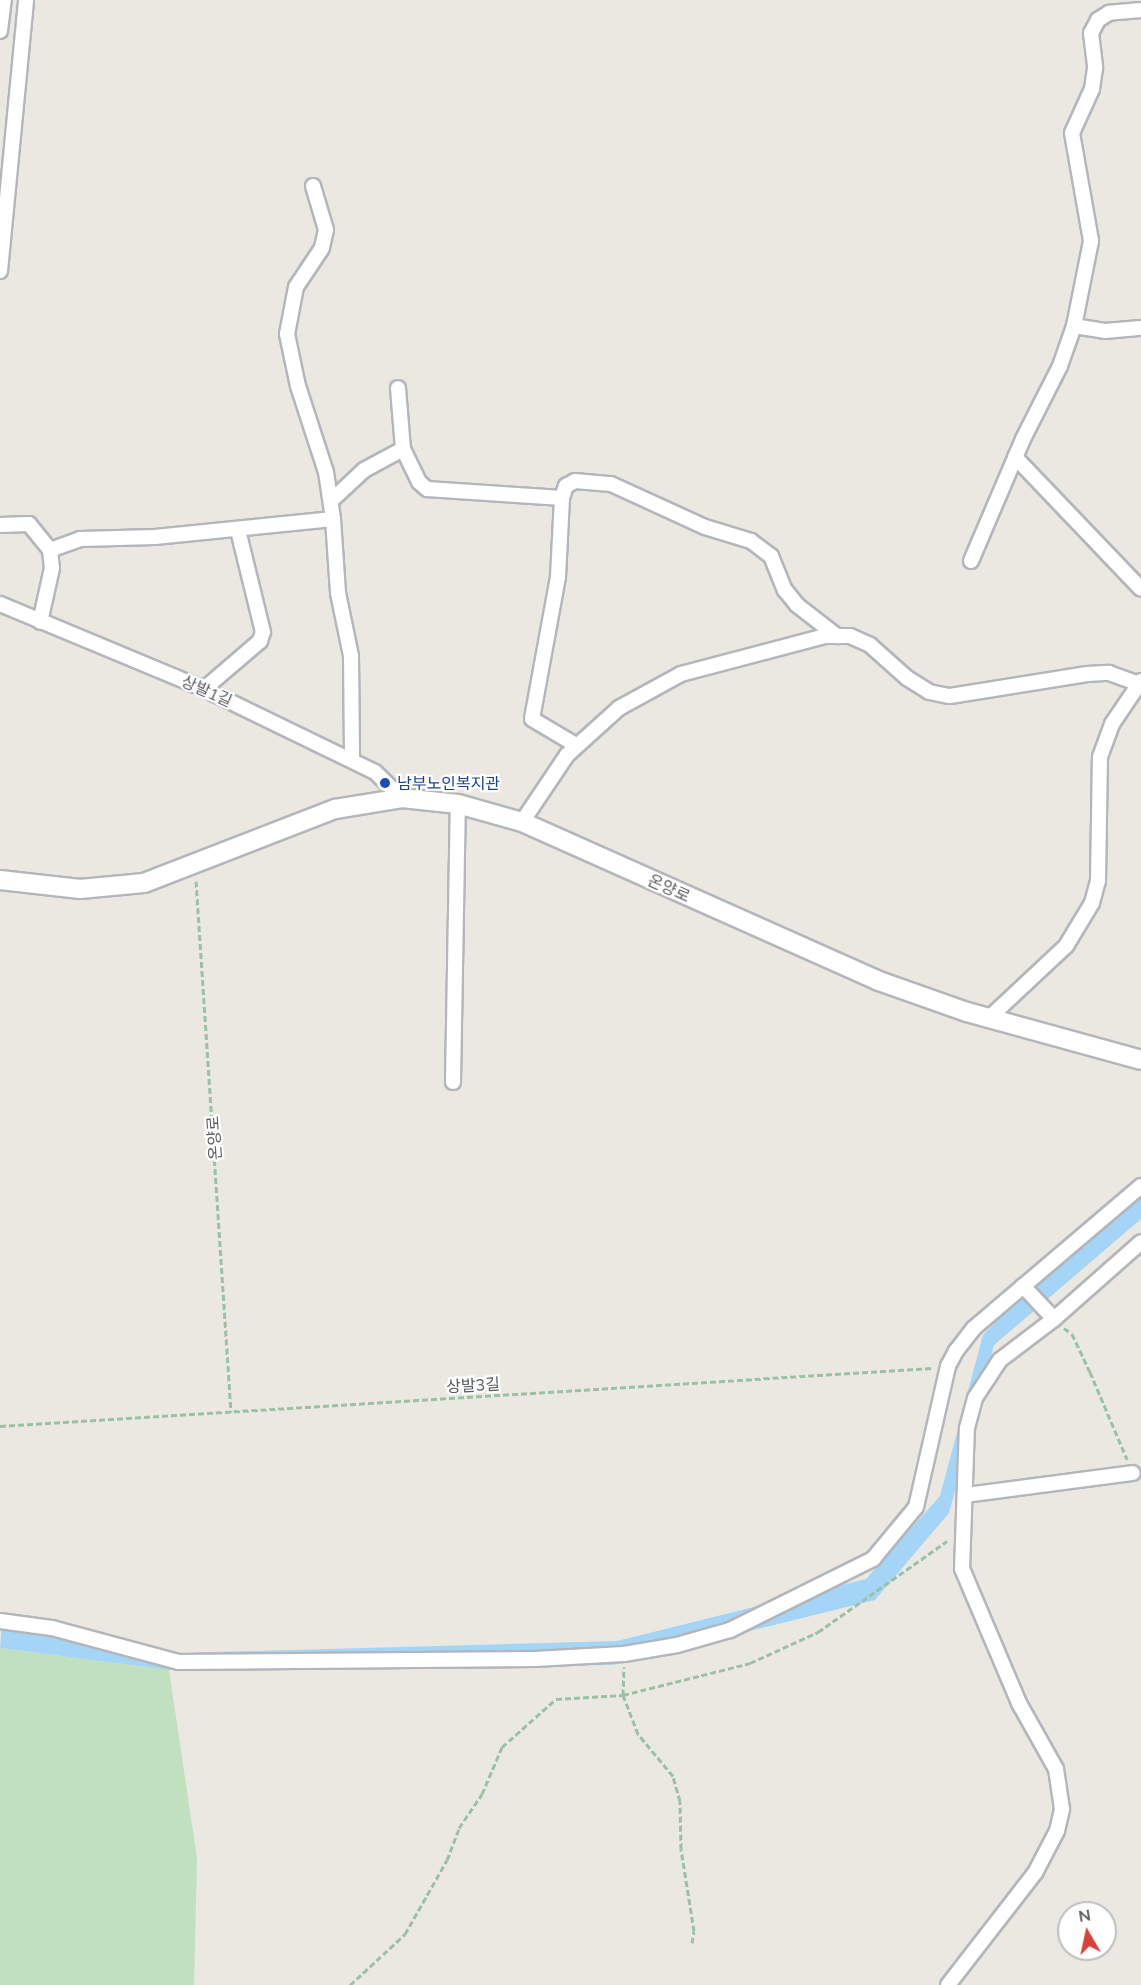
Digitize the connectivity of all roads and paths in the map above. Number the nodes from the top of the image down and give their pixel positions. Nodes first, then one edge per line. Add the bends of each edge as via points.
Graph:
1 (4, 0) edge
2 (26, 0) edge
3 (1141, 10) edge
4 (0, 31) edge
5 (313, 186) dead end
6 (0, 271) edge
7 (1074, 326) junction
8 (1141, 328) edge
9 (398, 388) dead end
10 (404, 449) junction
11 (1015, 457) junction
12 (562, 498) junction
13 (333, 499) junction
14 (333, 519) junction
15 (0, 525) edge
16 (238, 530) junction
17 (50, 550) junction
18 (971, 561) dead end
19 (1141, 589) edge
20 (0, 604) edge
21 (40, 622) junction
22 (837, 636) junction
23 (1139, 682) edge
24 (204, 689) junction
25 (576, 745) junction
26 (352, 760) junction
27 (402, 798) junction
28 (458, 804) junction
29 (522, 822) junction
30 (194, 864) junction
31 (0, 880) edge
32 (989, 1018) junction
33 (1141, 1060) edge
34 (453, 1082) dead end
35 (1141, 1186) edge
36 (1141, 1242) edge
37 (1025, 1290) junction
38 (1049, 1316) junction
39 (948, 1366) junction
40 (231, 1412) junction
41 (0, 1426) edge
42 (1133, 1473) joint
43 (966, 1495) junction
44 (965, 1528) junction
45 (0, 1621) edge
46 (624, 1658) dead end
47 (623, 1695) junction
48 (692, 1943) dead end
49 (350, 1985) edge
50 (948, 1985) edge

1 - 4 street
2 - 6 street
3 - 7 street via 1109,13 1098,20 1091,33 1095,68 1092,89 1072,133 1091,241
5 - 13 street via 326,230 322,248 296,287 288,334 298,386
7 - 8 street via 1105,330
7 - 11 street via 1060,366
9 - 10 street
10 - 12 street via 419,482 428,489
10 - 13 street via 363,470
11 - 18 street
11 - 19 street
12 - 22 street via 566,486 574,481 611,484 705,527 761,546 771,556 785,590 797,605
12 - 25 street via 558,577 532,719
13 - 14 street
14 - 16 street
14 - 26 street via 338,592 353,683
15 - 17 street via 29,524
16 - 17 street via 80,539
16 - 24 street via 263,632 260,640
17 - 21 street via 52,568
20 - 21 street, 상발1길
21 - 24 street, 상발1길
22 - 23 street via 870,645 907,678 929,692 950,696 1087,674 1124,676
22 - 25 street via 681,674 619,708
23 - 32 street via 1112,724 1100,757 1098,881 1092,903 1066,946
24 - 26 street, 상발1길
25 - 29 street
26 - 27 street, 상발1길 via 375,772
27 - 28 main road, 온양로
27 - 30 main road, 온양로 via 335,809
28 - 29 main road, 온양로
28 - 34 street
29 - 32 main road, 온양로 via 879,981
30 - 31 main road, 온양로 via 144,883 115,887 80,889
30 - 40 path, 온양로
32 - 33 main road, 온양로
35 - 37 street
36 - 38 street
37 - 38 street
37 - 39 street via 974,1328
38 - 42 path via 1072,1334
38 - 43 street via 1000,1360 975,1398 968,1428
39 - 40 path, 상발3길 via 903,1372
39 - 45 street via 916,1507 873,1559 730,1630 687,1642 624,1654 535,1659 179,1662 52,1628
40 - 41 path, 상발3길
42 - 43 street
43 - 44 street
44 - 47 path via 818,1632 750,1663
44 - 50 street via 962,1569 1019,1703 1056,1769 1062,1809 1057,1831 1035,1873
46 - 47 path
47 - 48 path via 638,1734 673,1776 680,1801 681,1849 694,1931
47 - 49 path via 556,1699 502,1747 482,1794 459,1828 447,1860 405,1934

